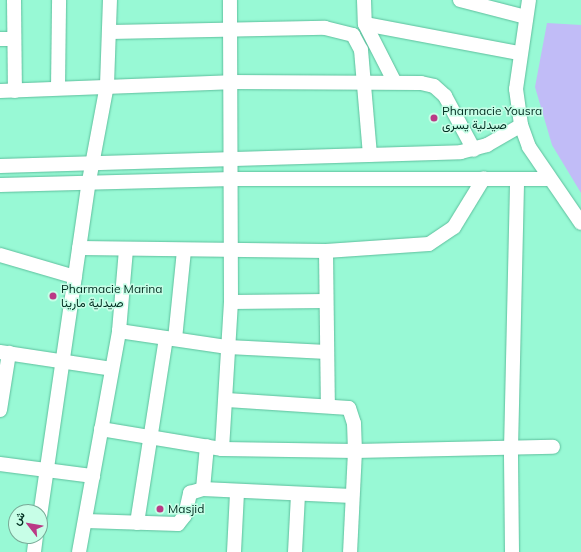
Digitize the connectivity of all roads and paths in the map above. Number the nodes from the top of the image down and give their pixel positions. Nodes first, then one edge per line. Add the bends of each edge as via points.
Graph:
1 (14, 0) edge
2 (58, 0) edge
3 (110, 0) edge
4 (230, 0) edge
5 (364, 0) edge
6 (460, 0) edge
7 (529, 0) edge
8 (526, 17) junction
9 (365, 24) junction
10 (110, 32) junction
11 (229, 32) junction
12 (0, 39) edge
13 (14, 39) junction
14 (519, 53) junction
15 (364, 80) junction
16 (394, 81) junction
17 (230, 82) junction
18 (107, 85) junction
19 (58, 88) junction
20 (0, 91) edge
21 (15, 91) junction
22 (521, 125) junction
23 (474, 150) junction
24 (370, 154) junction
25 (232, 161) junction
26 (93, 162) junction
27 (0, 166) edge
28 (484, 178) junction
29 (233, 179) junction
30 (517, 180) junction
31 (550, 180) junction
32 (89, 181) junction
33 (0, 185) edge
34 (581, 223) edge
35 (79, 248) junction
36 (126, 249) junction
37 (184, 250) junction
38 (231, 251) junction
39 (326, 251) junction
40 (0, 255) edge
41 (75, 276) junction
42 (326, 301) junction
43 (231, 302) junction
44 (119, 331) junction
45 (170, 338) junction
46 (228, 347) junction
47 (327, 352) junction
48 (5, 353) edge
49 (63, 360) junction
50 (112, 369) junction
51 (227, 400) junction
52 (328, 406) junction
53 (0, 410) edge
54 (101, 429) junction
55 (150, 436) junction
56 (207, 446) junction
57 (553, 446) dead end
58 (222, 449) junction
59 (511, 449) junction
60 (355, 451) junction
61 (0, 464) edge
62 (48, 472) junction
63 (93, 476) junction
64 (203, 489) junction
65 (237, 492) junction
66 (298, 495) junction
67 (352, 496) junction
68 (42, 504) edge
69 (86, 521) junction
70 (136, 522) junction
71 (79, 552) edge
72 (234, 552) edge
73 (295, 552) edge
74 (350, 552) edge
75 (512, 552) edge

1 - 13 street
2 - 19 street
3 - 10 street
4 - 11 street
5 - 9 street
6 - 8 street
7 - 8 street
8 - 14 street
9 - 14 street
9 - 16 street
10 - 11 street
10 - 18 street
11 - 15 street via 325,28 345,32 358,40
11 - 17 street
12 - 13 street
13 - 21 street
14 - 22 street via 516,89
15 - 16 street
15 - 17 street
15 - 24 street
16 - 23 street via 434,86 458,116
17 - 18 street
17 - 25 street
18 - 19 street
18 - 26 street
19 - 21 street
20 - 21 street
22 - 23 street
22 - 31 street via 529,147
23 - 24 street
24 - 25 street
25 - 26 street
25 - 29 street
26 - 27 street
26 - 32 street
28 - 29 street
28 - 30 street
28 - 39 street via 454,227 429,244
29 - 32 street
29 - 38 street
30 - 31 street
30 - 59 street
31 - 34 street
32 - 33 street
32 - 35 street
35 - 36 street
35 - 41 street
36 - 37 street
36 - 44 street
37 - 38 street
37 - 45 street
38 - 39 street
38 - 43 street
39 - 42 street
40 - 41 street
41 - 49 street
42 - 43 street
42 - 47 street
43 - 46 street
44 - 45 street
44 - 50 street
45 - 46 street
45 - 55 street
46 - 47 street
46 - 51 street
47 - 52 street
48 - 49 street
48 - 53 street
49 - 50 street
49 - 62 street
50 - 54 street
51 - 52 street
51 - 58 street
52 - 60 street via 342,406 352,413
54 - 55 street
54 - 63 street
55 - 56 street
55 - 70 street
56 - 58 street
56 - 64 street
57 - 59 street
58 - 60 street
59 - 60 street
59 - 75 street
60 - 67 street
61 - 62 street
62 - 63 street
62 - 68 street
63 - 69 street
64 - 65 street
64 - 70 street via 190,493 185,515 178,524
65 - 66 street
65 - 72 street
66 - 67 street
66 - 73 street
67 - 74 street
69 - 70 street
69 - 71 street

